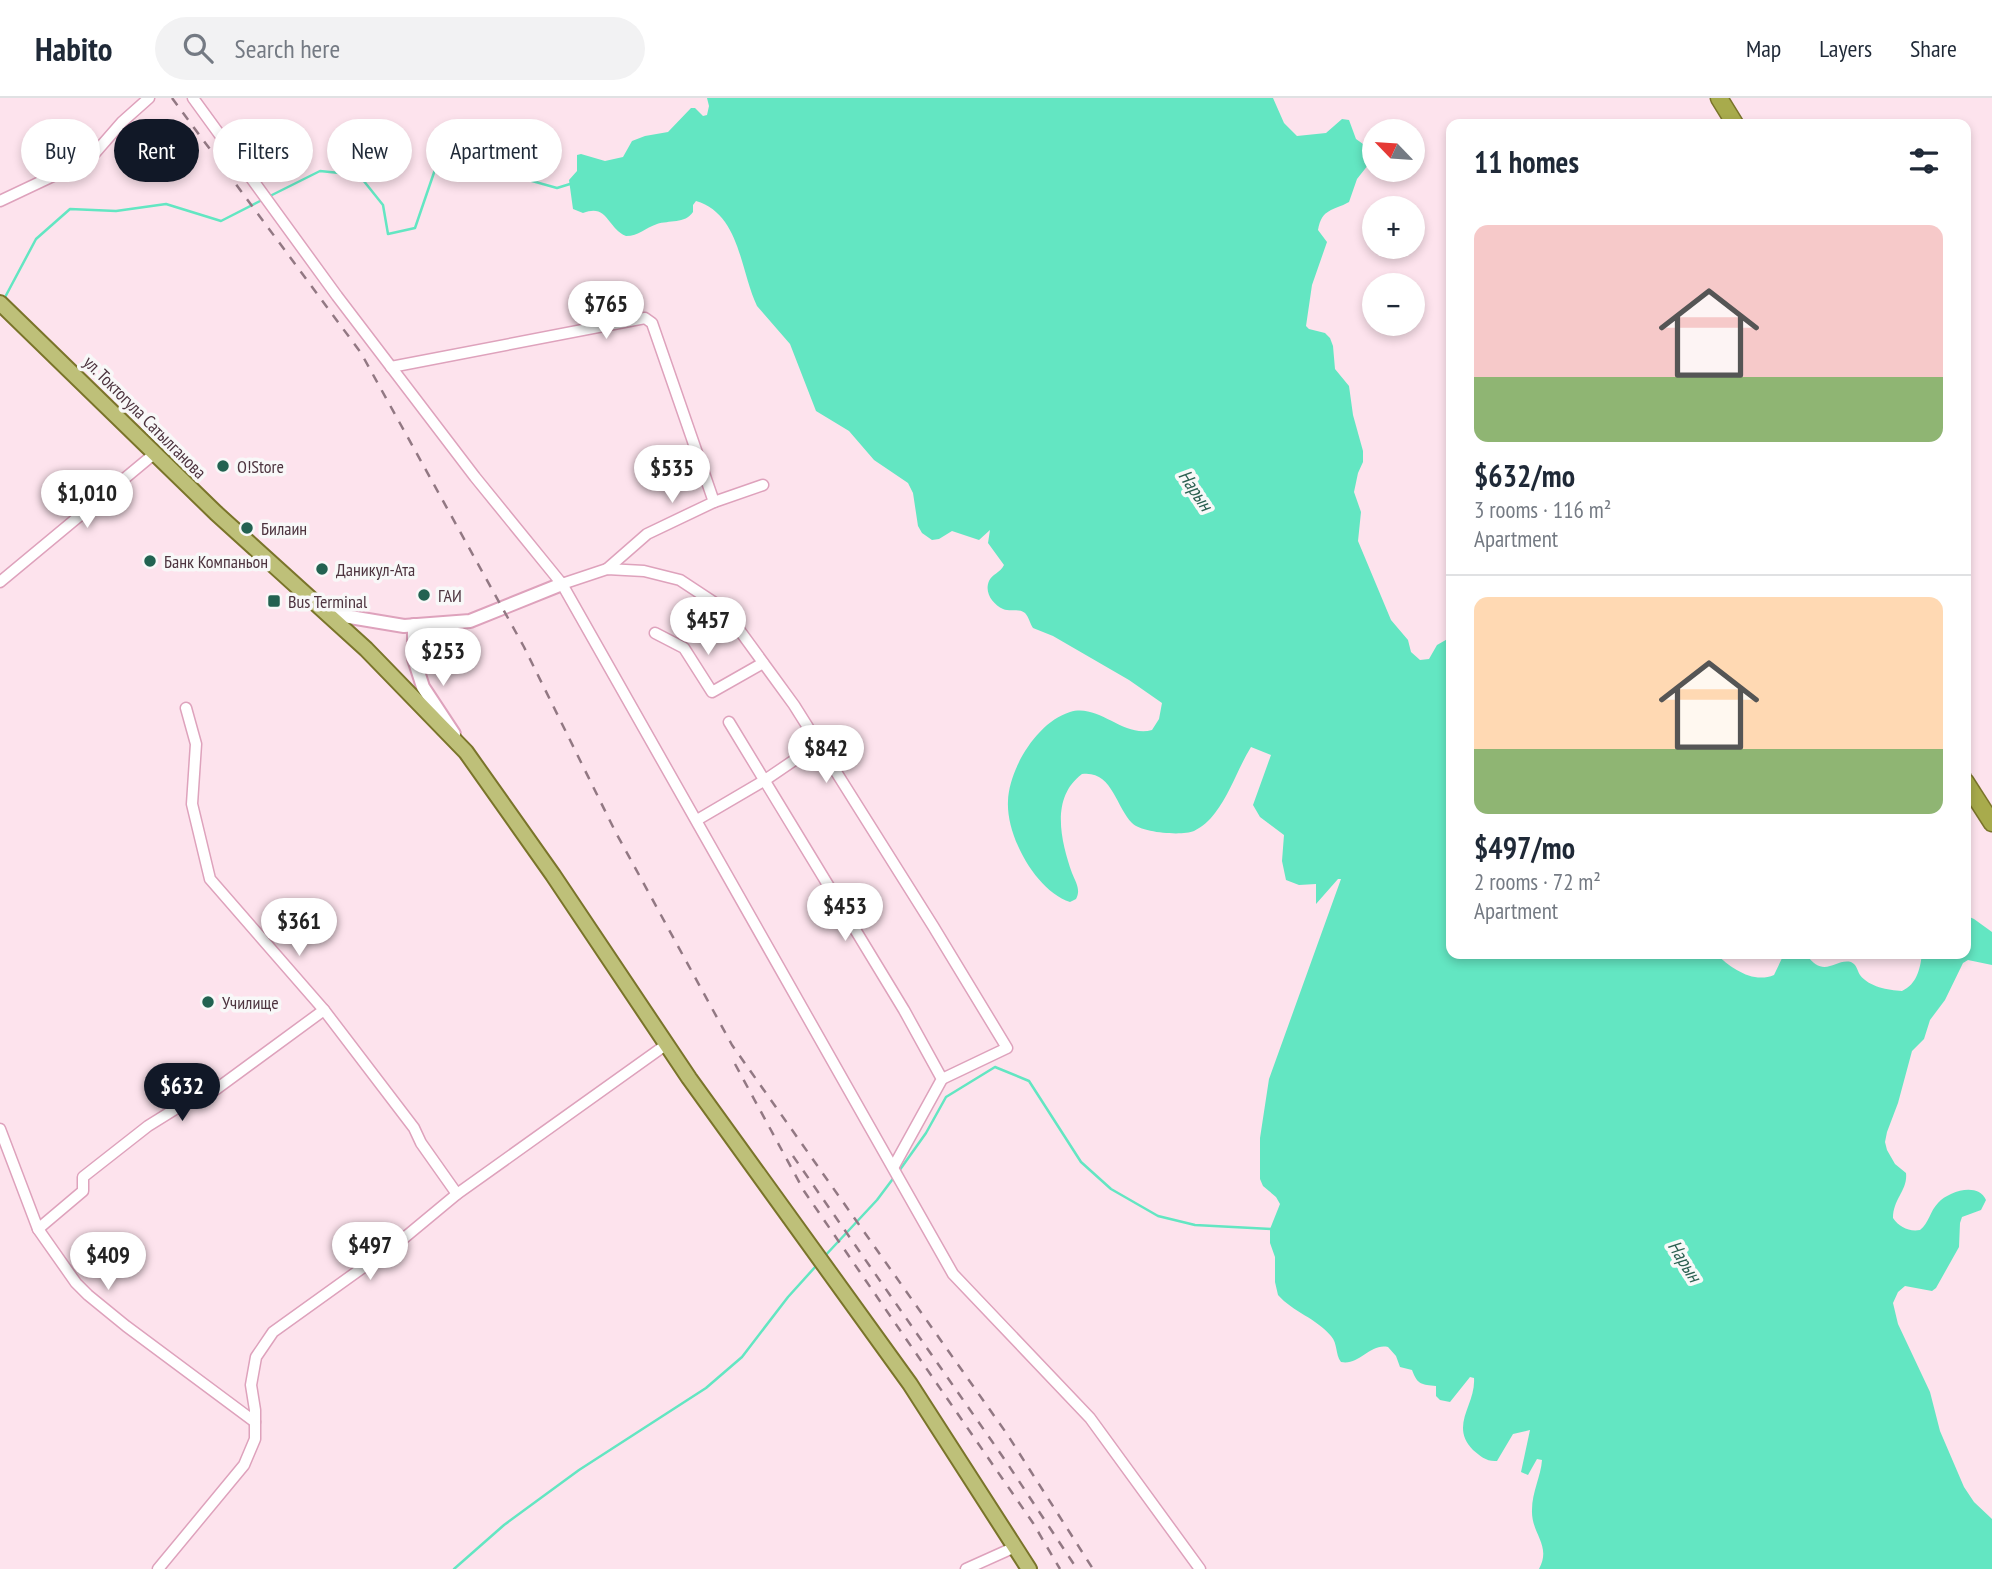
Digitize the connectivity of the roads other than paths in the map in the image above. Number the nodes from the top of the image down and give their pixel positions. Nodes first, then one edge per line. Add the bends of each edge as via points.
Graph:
1 (149, 98) edge
2 (193, 98) edge
3 (1719, 98) edge
4 (1732, 119) edge
5 (0, 201) edge
6 (0, 303) edge
7 (391, 367) junction
8 (154, 454) junction
9 (763, 485) dead end
10 (714, 502) junction
11 (607, 569) junction
12 (0, 582) edge
13 (562, 584) junction
14 (326, 613) junction
15 (414, 625) junction
16 (655, 633) dead end
17 (763, 663) junction
18 (186, 708) dead end
19 (729, 722) dead end
20 (818, 744) junction
21 (466, 752) junction
22 (765, 780) junction
23 (1971, 790) edge
24 (696, 820) junction
25 (1992, 823) edge
26 (324, 1010) junction
27 (667, 1044) junction
28 (942, 1079) junction
29 (0, 1129) edge
30 (894, 1166) junction
31 (457, 1194) junction
32 (38, 1229) junction
33 (255, 1422) junction
34 (1015, 1547) junction
35 (158, 1569) edge
36 (966, 1569) edge
37 (1030, 1569) edge
38 (1200, 1569) edge

1 - 5 street via 95,153
2 - 7 street
3 - 4 highway
6 - 8 main road, ул. Токтогула Сатылганова
7 - 10 street via 645,318 652,323
7 - 13 street
8 - 12 street
8 - 14 main road, ул. Токтогула Сатылганова
9 - 10 street
10 - 11 street via 647,534
11 - 13 street
11 - 17 street via 644,571 680,580 724,608
13 - 15 street via 470,621
13 - 24 street
14 - 15 street
14 - 21 main road, ул. Токтогула Сатылганова
15 - 21 street via 414,660 423,687
16 - 17 street via 684,648 712,692
17 - 20 street
18 - 26 street via 196,744 192,804 210,879
19 - 22 street
20 - 22 street
20 - 28 street via 1007,1048
21 - 27 main road, ул. Токтогула Сатылганова
22 - 24 street
22 - 28 street
23 - 25 highway
24 - 30 street
26 - 31 street via 414,1128
26 - 32 street via 215,1090 148,1126 83,1177 83,1191
27 - 31 street
27 - 34 main road, ул. Токтогула Сатылганова via 910,1384
28 - 30 street
29 - 32 street
30 - 38 street via 953,1274 1090,1418
31 - 33 street via 273,1332 256,1357 251,1385
32 - 33 street via 88,1295
33 - 35 street via 255,1439 244,1465
34 - 36 street
34 - 37 main road, ул. Токтогула Сатылганова

